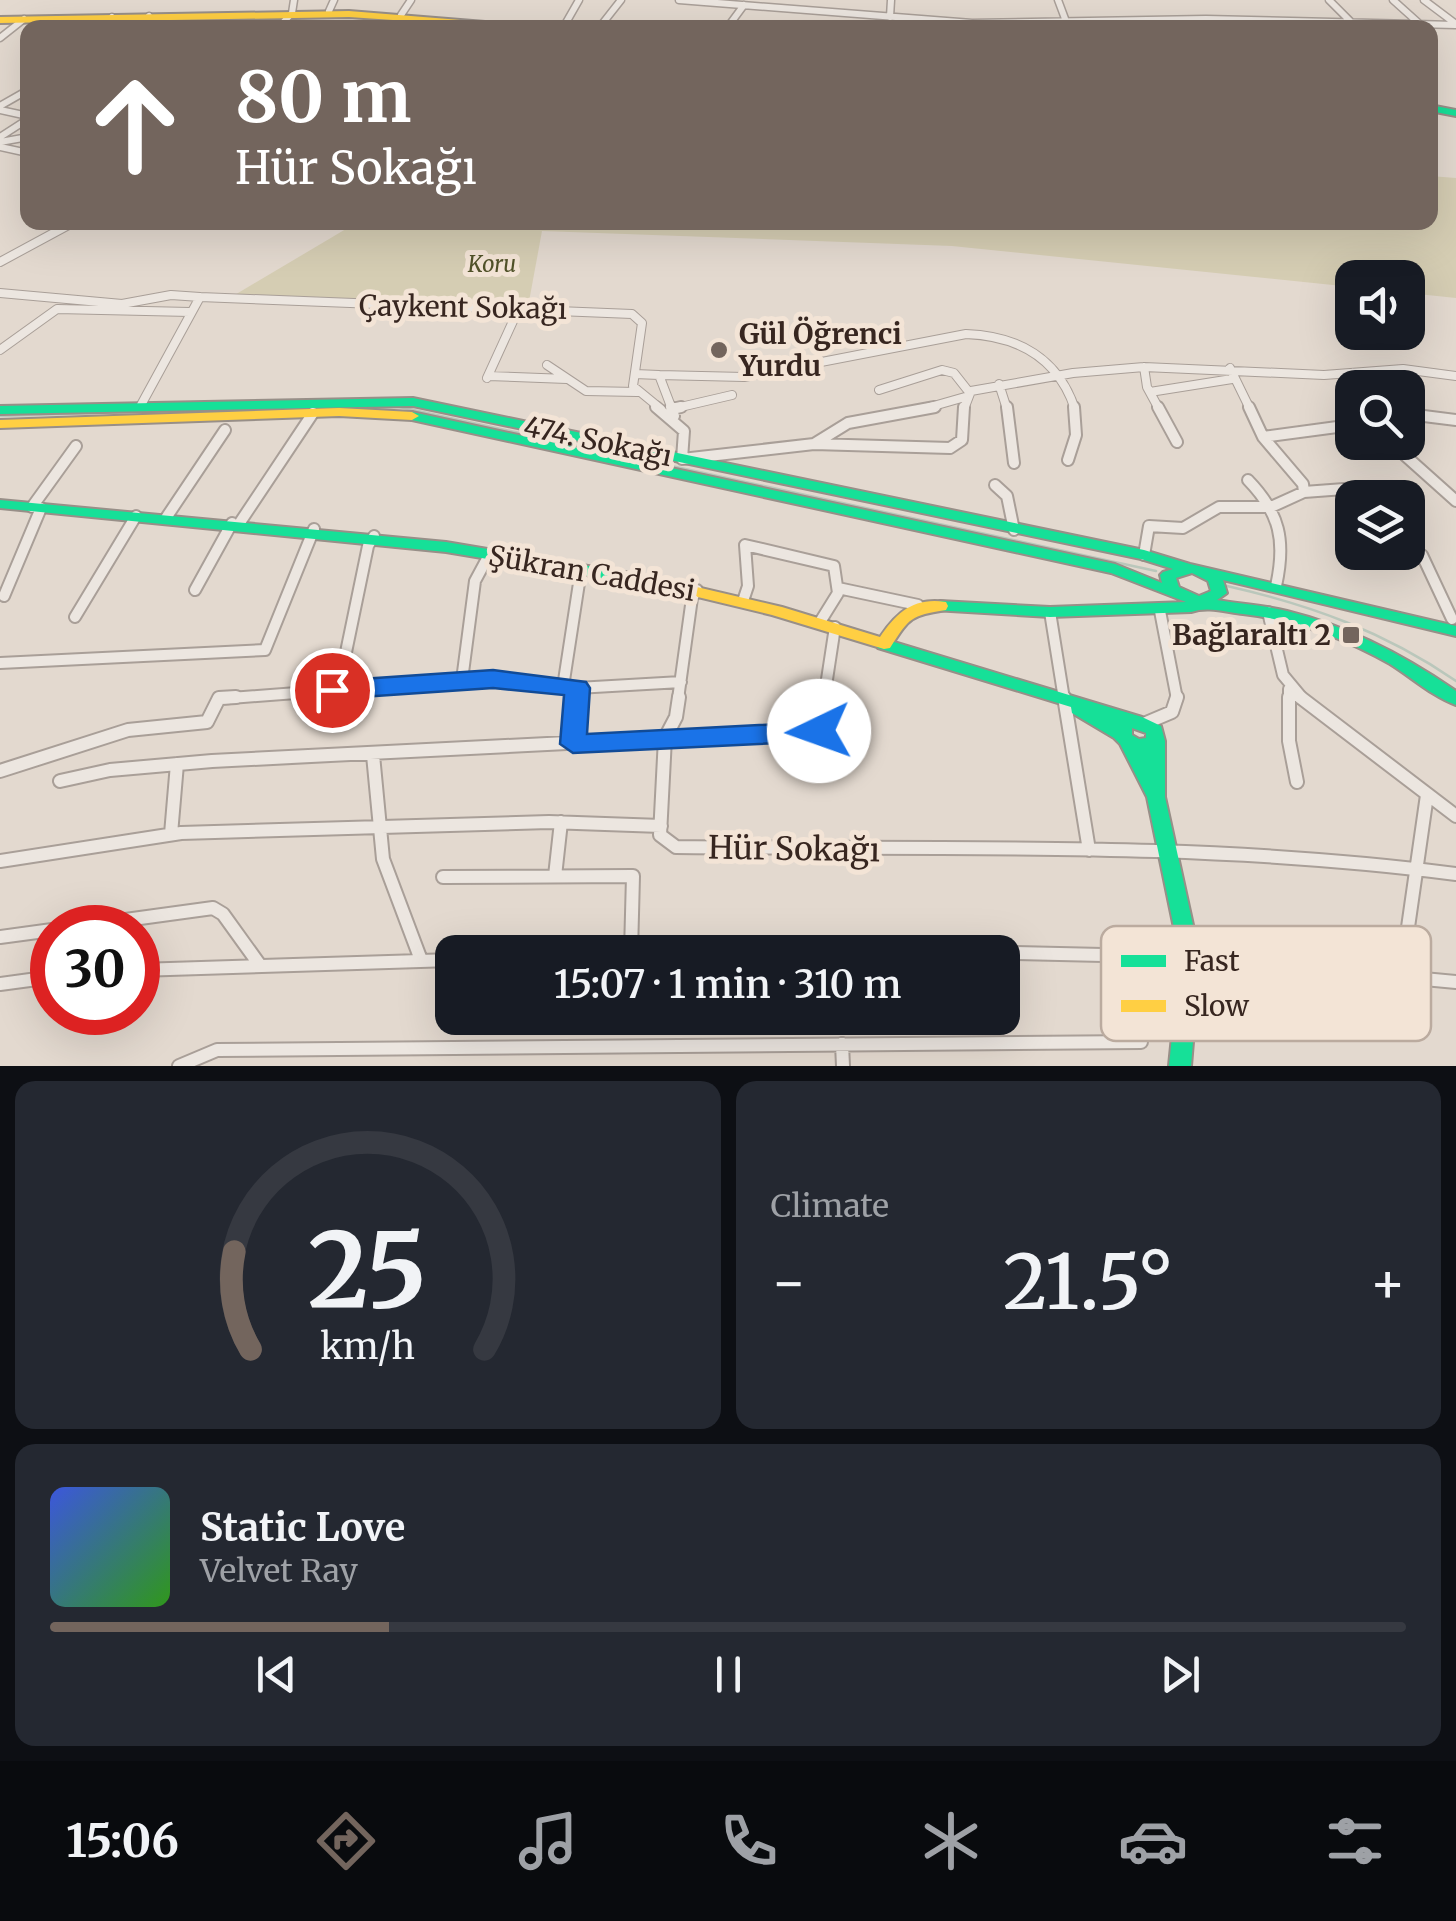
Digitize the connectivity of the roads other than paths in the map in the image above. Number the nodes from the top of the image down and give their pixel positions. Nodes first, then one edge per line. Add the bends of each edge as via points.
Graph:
1 (411, 0) edge
2 (622, 0) edge
3 (679, 0) edge
4 (891, 0) edge
5 (1329, 0) edge
6 (1393, 0) edge
7 (1424, 0) edge
8 (695, 1) edge
9 (756, 3) edge
10 (744, 5) junction
11 (293, 6) edge
12 (331, 6) edge
13 (401, 15) junction
14 (890, 17) junction
15 (24, 19) joint
16 (0, 20) edge
17 (52, 20) edge
18 (171, 20) edge
19 (434, 20) edge
20 (605, 20) edge
21 (733, 20) edge
22 (965, 20) edge
23 (1159, 20) edge
24 (1248, 20) edge
25 (1348, 20) edge
26 (1415, 20) edge
27 (20, 22) edge
28 (1456, 25) edge
29 (0, 38) edge
30 (20, 125) edge
31 (0, 142) edge
32 (59, 230) edge
33 (0, 262) edge
34 (0, 293) edge
35 (200, 297) junction
36 (519, 308) junction
37 (190, 312) junction
38 (0, 350) edge
39 (548, 365) dead end
40 (1144, 367) junction
41 (1425, 372) edge
42 (1335, 373) edge
43 (635, 374) junction
44 (1231, 374) junction
45 (659, 375) junction
46 (1060, 375) junction
47 (1456, 376) edge
48 (568, 379) junction
49 (999, 384) junction
50 (879, 390) dead end
51 (636, 392) junction
52 (1150, 392) junction
53 (967, 394) junction
54 (732, 395) dead end
55 (141, 406) junction
56 (315, 407) junction
57 (0, 410) edge
58 (673, 413) junction
59 (1425, 416) edge
60 (1456, 420) edge
61 (0, 424) edge
62 (1335, 427) edge
63 (224, 430) dead end
64 (1264, 437) junction
65 (1177, 442) dead end
66 (814, 444) junction
67 (76, 446) dead end
68 (682, 459) junction
69 (1068, 460) dead end
70 (1414, 460) edge
71 (1014, 463) dead end
72 (1248, 480) dead end
73 (995, 484) dead end
74 (1451, 488) edge
75 (1335, 490) edge
76 (1304, 492) junction
77 (1456, 501) edge
78 (0, 504) edge
79 (1272, 507) junction
80 (37, 508) junction
81 (136, 516) junction
82 (166, 518) junction
83 (235, 523) junction
84 (314, 528) junction
85 (1014, 530) junction
86 (374, 536) junction
87 (489, 555) junction
88 (1144, 555) junction
89 (1425, 561) edge
90 (1193, 568) junction
91 (580, 570) junction
92 (1276, 586) junction
93 (838, 588) junction
94 (1170, 589) junction
95 (195, 590) dead end
96 (697, 590) junction
97 (4, 596) dead end
98 (743, 601) junction
99 (1200, 601) junction
100 (918, 605) junction
101 (1160, 610) junction
102 (1050, 612) junction
103 (1268, 612) junction
104 (76, 617) dead end
105 (1455, 623) edge
106 (828, 625) junction
107 (884, 644) junction
108 (345, 656) dead end
109 (0, 663) edge
110 (462, 680) junction
111 (680, 682) junction
112 (563, 687) junction
113 (577, 688) junction
114 (1289, 688) junction
115 (1061, 699) junction
116 (1456, 699) edge
117 (1141, 722) junction
118 (666, 738) junction
119 (1124, 738) junction
120 (1156, 741) junction
121 (573, 744) junction
122 (373, 755) junction
123 (177, 764) junction
124 (0, 770) edge
125 (60, 781) dead end
126 (1297, 782) dead end
127 (1427, 795) junction
128 (1156, 797) junction
129 (1456, 816) edge
130 (561, 822) junction
131 (383, 826) junction
132 (660, 826) junction
133 (171, 834) junction
134 (1088, 850) junction
135 (1170, 853) junction
136 (0, 861) edge
137 (1418, 868) junction
138 (1456, 874) edge
139 (555, 876) junction
140 (443, 877) dead end
141 (160, 915) edge
142 (1184, 926) edge
143 (1409, 926) edge
144 (30, 933) edge
145 (631, 935) edge
146 (0, 938) edge
147 (1020, 953) edge
148 (1101, 955) edge
149 (421, 960) junction
150 (435, 960) edge
151 (259, 964) junction
152 (160, 969) edge
153 (30, 979) edge
154 (1431, 979) edge
155 (1456, 982) edge
156 (0, 984) edge
157 (1182, 1041) edge
158 (1142, 1042) dead end
159 (842, 1044) junction
160 (179, 1066) edge
161 (844, 1066) edge
162 (1180, 1066) edge

1 - 13 street
2 - 20 street
3 - 8 street
4 - 14 street
5 - 25 street
6 - 26 street
7 - 28 street
8 - 10 street
9 - 10 street
9 - 14 street
10 - 21 street
11 - 12 street
11 - 18 street
12 - 13 street
13 - 19 street
14 - 22 street
15 - 16 street
15 - 17 street
23 - 24 street
27 - 29 street
30 - 31 street
32 - 33 street
34 - 35 street, Çaykent Sokağı via 122,304 171,294
35 - 36 street, Çaykent Sokağı
35 - 37 street
36 - 43 street, Çaykent Sokağı via 636,315 642,324
36 - 48 street via 487,378
37 - 38 street via 61,308
37 - 55 street
39 - 48 street
40 - 44 street
40 - 46 street
40 - 52 street
41 - 47 street
42 - 44 street
43 - 45 street
43 - 51 street, Çaykent Sokağı
44 - 52 street
44 - 64 street
45 - 46 street via 744,377 979,333 1020,341
45 - 58 street
46 - 49 street
46 - 69 street via 1077,416
48 - 51 street via 591,392
49 - 53 street
49 - 71 street
50 - 53 street via 945,370
51 - 58 street
52 - 65 street
53 - 66 street via 928,410 854,421
53 - 66 street via 962,440 950,448
54 - 58 street
55 - 56 street, 474. Sokağı
55 - 57 street, 474. Sokağı
56 - 61 street, 474. Sokağı
56 - 68 street, 474. Sokağı via 413,402
56 - 83 street
56 - 94 street, 474. Sokağı via 466,427 1115,570
58 - 68 street via 686,439
59 - 60 street
62 - 64 street
63 - 82 street
64 - 76 street
66 - 68 street
67 - 80 street
68 - 85 street, 474. Sokağı
70 - 74 street
72 - 79 street
73 - 85 street via 1006,496
74 - 77 street
75 - 76 street
76 - 79 street
78 - 80 street, Şükran Caddesi
79 - 88 street via 1224,506 1183,528 1148,526
79 - 92 street via 1285,548
80 - 81 street, Şükran Caddesi
80 - 97 street
81 - 82 street, Şükran Caddesi
81 - 104 street
82 - 83 street, Şükran Caddesi
83 - 84 street, Şükran Caddesi
83 - 95 street
84 - 86 street, Şükran Caddesi
84 - 109 street via 265,650
85 - 88 street, 474. Sokağı
86 - 87 street, Şükran Caddesi
86 - 108 street
87 - 91 street, Şükran Caddesi
87 - 110 street via 475,581
88 - 90 street, 474. Sokağı
89 - 105 street
90 - 92 street, 474. Sokağı
90 - 94 street via 1172,572
90 - 99 street via 1216,578 1221,589
91 - 96 street, Şükran Caddesi
91 - 112 street
92 - 105 street, 474. Sokağı via 1412,623
93 - 98 street via 834,566 745,546
93 - 100 street
93 - 106 street
94 - 99 street, 474. Sokağı
94 - 101 street
96 - 98 street, Şükran Caddesi
96 - 111 street
98 - 106 street, Şükran Caddesi
99 - 101 street
99 - 103 street
100 - 102 street
100 - 107 street via 904,613
101 - 102 street
101 - 117 street via 1178,702 1172,712
102 - 115 street
103 - 114 street
103 - 116 street via 1370,642
106 - 107 street, Şükran Caddesi
106 - 118 street via 819,731
107 - 115 street, Şükran Caddesi
110 - 112 street
110 - 124 street via 219,698 207,722 128,730
111 - 113 street
111 - 118 street
112 - 113 street
113 - 121 street
114 - 126 street
114 - 127 street
115 - 117 street
115 - 119 street
115 - 134 street
117 - 119 street via 1123,725
117 - 120 street via 1157,732
118 - 121 street
118 - 132 street
119 - 120 street via 1144,746
119 - 128 street
120 - 128 street
121 - 122 street
122 - 123 street
122 - 131 street
123 - 125 street
123 - 133 street
127 - 129 street
127 - 137 street
128 - 135 street
130 - 131 street
130 - 132 street
130 - 139 street
131 - 133 street
131 - 149 street via 383,859
132 - 134 street, Hür Sokağı via 660,836 676,847
133 - 136 street
134 - 135 street, Hür Sokağı
135 - 137 street, Hür Sokağı
135 - 142 street
137 - 138 street, Hür Sokağı
137 - 143 street
139 - 140 street
139 - 145 street via 633,876
141 - 151 street via 213,908
144 - 146 street
147 - 148 street
149 - 150 street
149 - 151 street
151 - 152 street
153 - 156 street
154 - 155 street
157 - 162 street
158 - 159 street
159 - 160 street via 217,1050
159 - 161 street

